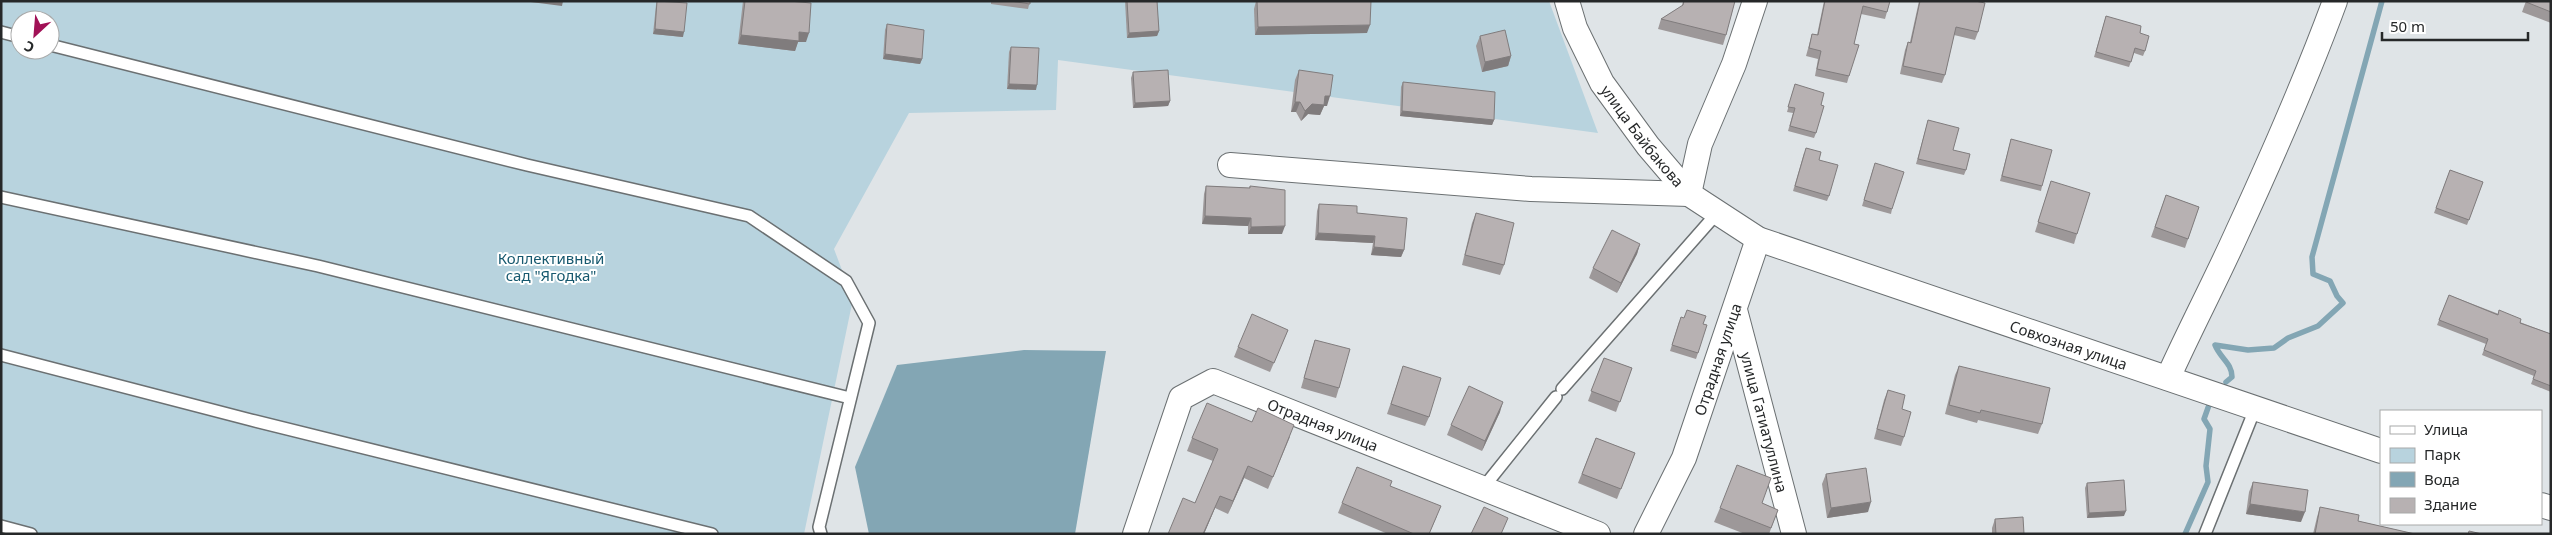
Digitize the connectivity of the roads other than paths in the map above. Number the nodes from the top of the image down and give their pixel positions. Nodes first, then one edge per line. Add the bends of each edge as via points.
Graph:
1 (1567, 1) edge
2 (1755, 1) edge
3 (2334, 1) edge
4 (60, 47) edge
5 (1230, 165) dead end
6 (1690, 194) junction
7 (1, 197) edge
8 (1718, 212) junction
9 (1758, 239) junction
10 (1735, 310) junction
11 (1, 355) edge
12 (2168, 378) junction
13 (850, 398) junction
14 (2255, 410) junction
15 (2380, 451) edge
16 (1483, 488) junction
17 (1, 526) edge
18 (31, 534) edge
19 (712, 534) edge
20 (821, 534) edge
21 (1135, 534) edge
22 (1598, 534) edge
23 (1646, 534) edge
24 (1794, 534) edge
25 (2205, 534) edge

1 - 6 street, улица Байбакова via 1575,28 1602,83 1648,146
2 - 6 street via 1734,64 1700,144
3 - 12 street via 2310,66 2241,226
4 - 13 lane via 527,164 749,216 846,281 869,324
5 - 6 street via 1531,189
6 - 8 street, улица Байбакова
7 - 13 lane via 318,266
8 - 9 street, улица Байбакова
8 - 16 lane via 1559,393
9 - 10 street, Отрадная улица
9 - 12 street, Совхозная улица
10 - 23 street, Отрадная улица via 1684,458
10 - 24 street, улица Гатиатуллина
11 - 19 lane
12 - 14 street, Совхозная улица
13 - 20 lane via 819,527
14 - 15 street, Совхозная улица
14 - 25 lane
16 - 21 street, Отрадная улица via 1213,381 1181,398
16 - 22 street, Отрадная улица
17 - 18 lane

